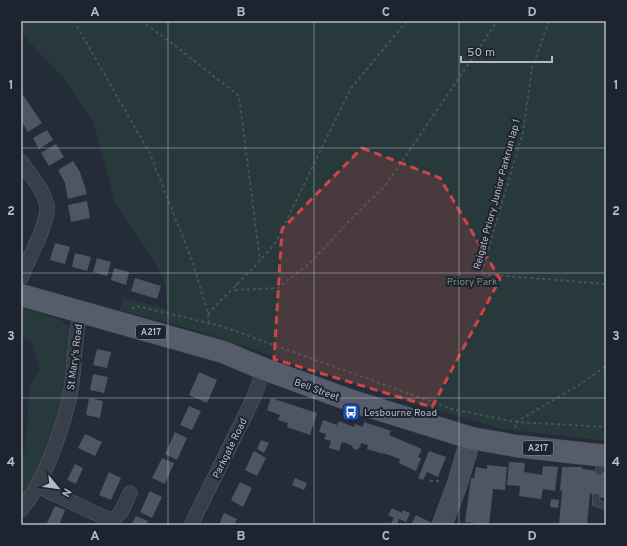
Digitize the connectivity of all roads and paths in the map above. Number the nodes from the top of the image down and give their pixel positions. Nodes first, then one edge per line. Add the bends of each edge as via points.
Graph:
1 (74, 21) edge
2 (141, 21) edge
3 (407, 21) edge
4 (497, 21) edge
5 (548, 21) edge
6 (21, 161) edge
7 (260, 262) junction
8 (21, 278) edge
9 (238, 283) junction
10 (606, 284) edge
11 (21, 295) edge
12 (137, 306) dead end
13 (80, 313) junction
14 (208, 314) junction
15 (208, 322) junction
16 (606, 366) edge
17 (264, 369) junction
18 (516, 422) junction
19 (606, 427) edge
20 (471, 438) junction
21 (602, 461) edge
22 (430, 481) dead end
23 (443, 481) dead end
24 (37, 486) junction
25 (130, 493) dead end
26 (596, 498) dead end
27 (606, 506) edge
28 (21, 510) edge
29 (113, 523) edge
30 (191, 525) edge
31 (442, 525) edge

1 - 14 path via 150,154 193,263
2 - 7 path via 239,96
3 - 7 path via 351,88 276,242
4 - 9 path via 385,186 310,263 278,288 236,290
5 - 10 path, Reigate Priory Junior Parkrun lap 1 via 532,68 523,132 481,274
6 - 8 street via 38,185 47,207 44,222
7 - 9 path
9 - 14 path
11 - 13 main road, A217
12 - 15 path
13 - 17 main road, Bell Street / A217 via 222,352
13 - 24 street, St Mary's Road via 76,330 72,385 64,422
14 - 15 path
15 - 18 path via 452,409
16 - 18 path via 580,385
17 - 20 main road, Bell Street / A217 via 355,402
17 - 30 street, Parkgate Road via 254,397
18 - 19 path
20 - 21 main road, Bell Street / A217
20 - 31 main road
22 - 23 path
24 - 28 street, St Mary's Road
24 - 29 street
25 - 29 street
26 - 27 lane via 596,503

